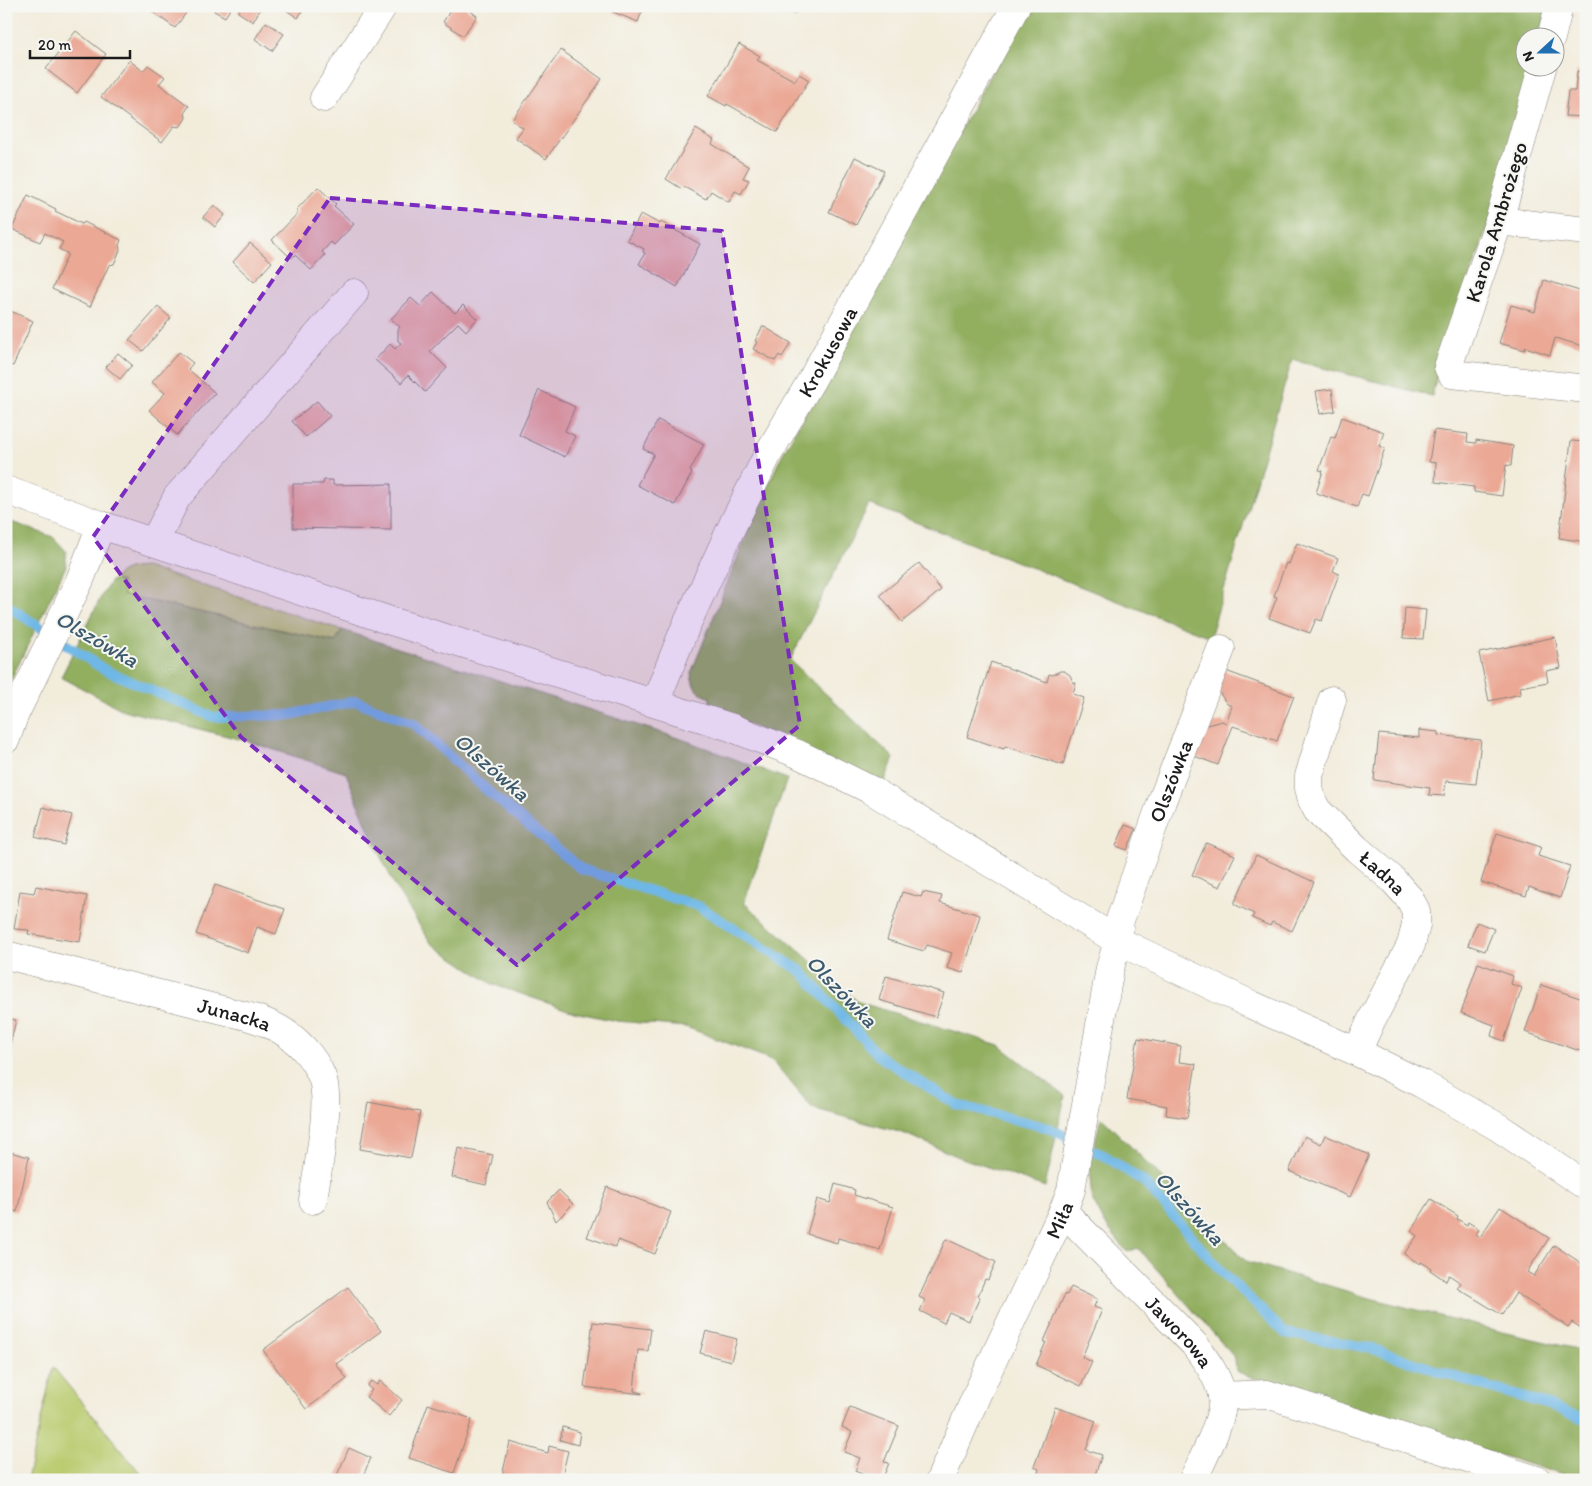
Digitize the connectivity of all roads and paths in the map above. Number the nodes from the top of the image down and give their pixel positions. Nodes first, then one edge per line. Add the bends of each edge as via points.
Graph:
1 (383, 6) edge
2 (1016, 6) edge
3 (1559, 6) edge
4 (1553, 28) edge
5 (1539, 78) edge
6 (324, 98) dead end
7 (1499, 221) junction
8 (1586, 231) edge
9 (354, 293) dead end
10 (1586, 389) edge
11 (6, 490) edge
12 (101, 525) junction
13 (154, 542) junction
14 (1221, 650) dead end
15 (1332, 700) dead end
16 (655, 703) junction
17 (6, 739) edge
18 (1118, 941) junction
19 (6, 955) edge
20 (1357, 1052) junction
21 (1586, 1186) edge
22 (313, 1200) dead end
23 (1067, 1201) junction
24 (1222, 1396) junction
25 (940, 1480) edge
26 (1193, 1480) edge
27 (1537, 1480) edge

1 - 6 street
2 - 16 street, Krokusowa via 764,463 689,619
3 - 4 street
5 - 7 street, Karola Ambrożego
7 - 8 street
7 - 10 street, Karola Ambrożego via 1448,367 1452,374
9 - 13 street via 177,497
11 - 12 street
12 - 13 street
12 - 17 street via 80,580
13 - 16 street via 391,621
14 - 18 street, Olszówka via 1162,801 1120,920
15 - 20 street, Ładna via 1310,776 1312,800 1317,810 1392,879 1416,911 1410,945
16 - 18 street via 739,730 798,754 871,790
18 - 20 street
18 - 23 street, Miła via 1110,968
19 - 22 street, Junacka via 250,1016 279,1028 298,1042 322,1078 326,1095
20 - 21 street via 1498,1127
23 - 24 street, Jaworowa via 1194,1344 1211,1366
23 - 25 street, Miła
24 - 26 street, Jaworowa via 1219,1420
24 - 27 street via 1267,1394

